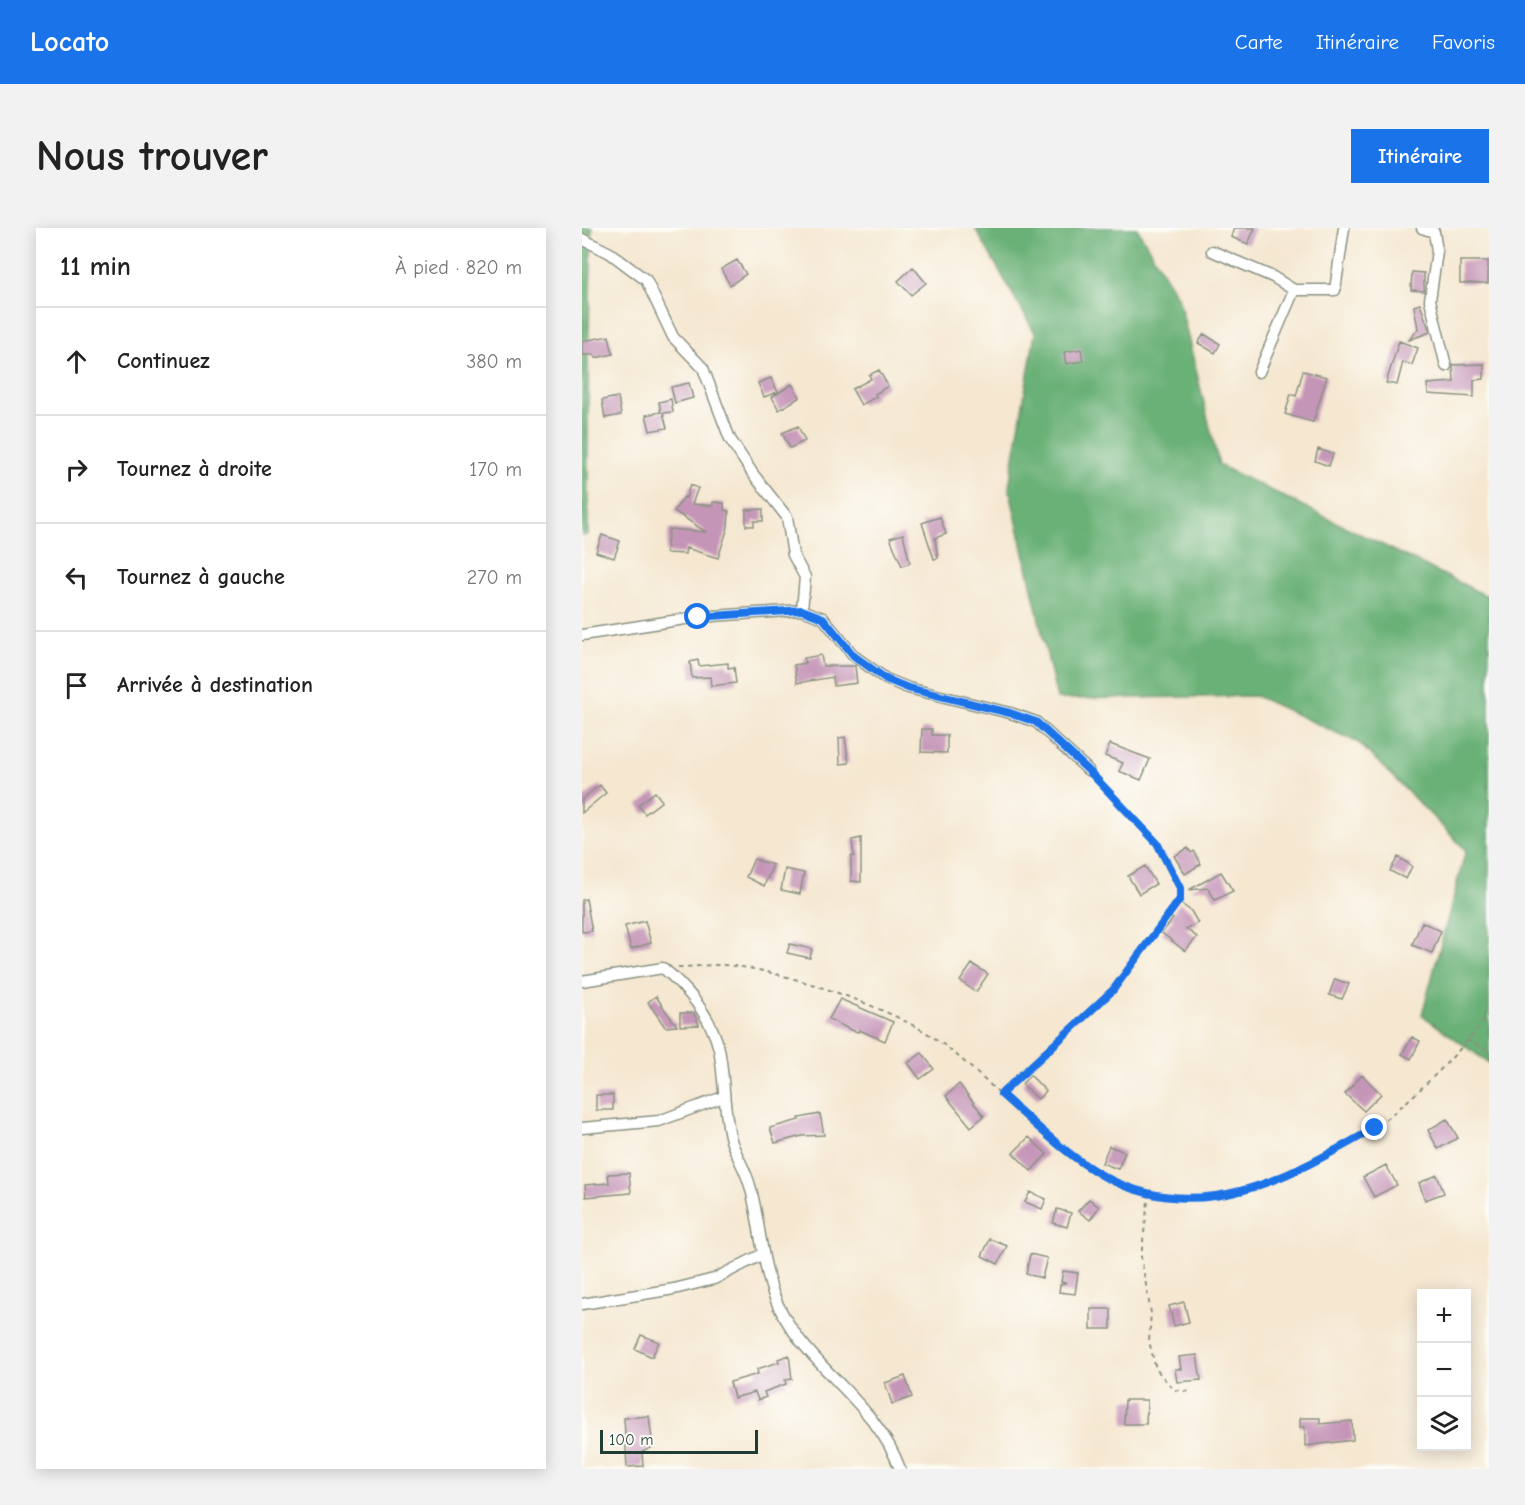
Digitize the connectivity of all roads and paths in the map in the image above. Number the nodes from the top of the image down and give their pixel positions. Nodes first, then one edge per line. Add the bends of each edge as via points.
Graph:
1 (1344, 228) edge
2 (1422, 228) edge
3 (582, 239) edge
4 (1212, 251) dead end
5 (1294, 290) junction
6 (1446, 366) dead end
7 (1259, 372) dead end
8 (802, 610) junction
9 (582, 635) edge
10 (1088, 770) joint
11 (663, 968) junction
12 (582, 981) edge
13 (1489, 1014) edge
14 (1467, 1040) junction
15 (1489, 1051) edge
16 (1001, 1094) junction
17 (723, 1097) junction
18 (582, 1128) edge
19 (1149, 1193) junction
20 (763, 1254) junction
21 (582, 1304) edge
22 (1193, 1392) dead end
23 (900, 1469) edge

1 - 5 street via 1335,290
2 - 6 street via 1434,232 1437,251 1430,300
3 - 8 street via 610,253 646,280 674,337 703,368 730,439 787,518 794,555 805,577
4 - 5 street via 1273,276
5 - 7 street
8 - 9 street via 698,617
8 - 10 street via 823,618 854,656 886,679 1036,722
10 - 16 path via 1157,843 1180,888 1180,899 1113,990
11 - 12 street
11 - 16 path via 722,965 766,972 874,1007 930,1035
11 - 17 street via 685,986 710,1026 719,1049
13 - 14 path
14 - 15 path
14 - 19 path via 1375,1128 1298,1170 1225,1196 1196,1198
16 - 19 path via 1074,1156 1105,1176
17 - 18 street via 659,1121
17 - 20 street via 732,1141 750,1184
19 - 22 path via 1141,1257 1151,1313 1149,1341 1156,1369 1173,1390
20 - 21 street via 714,1279
20 - 23 street via 773,1293 792,1331 883,1432

